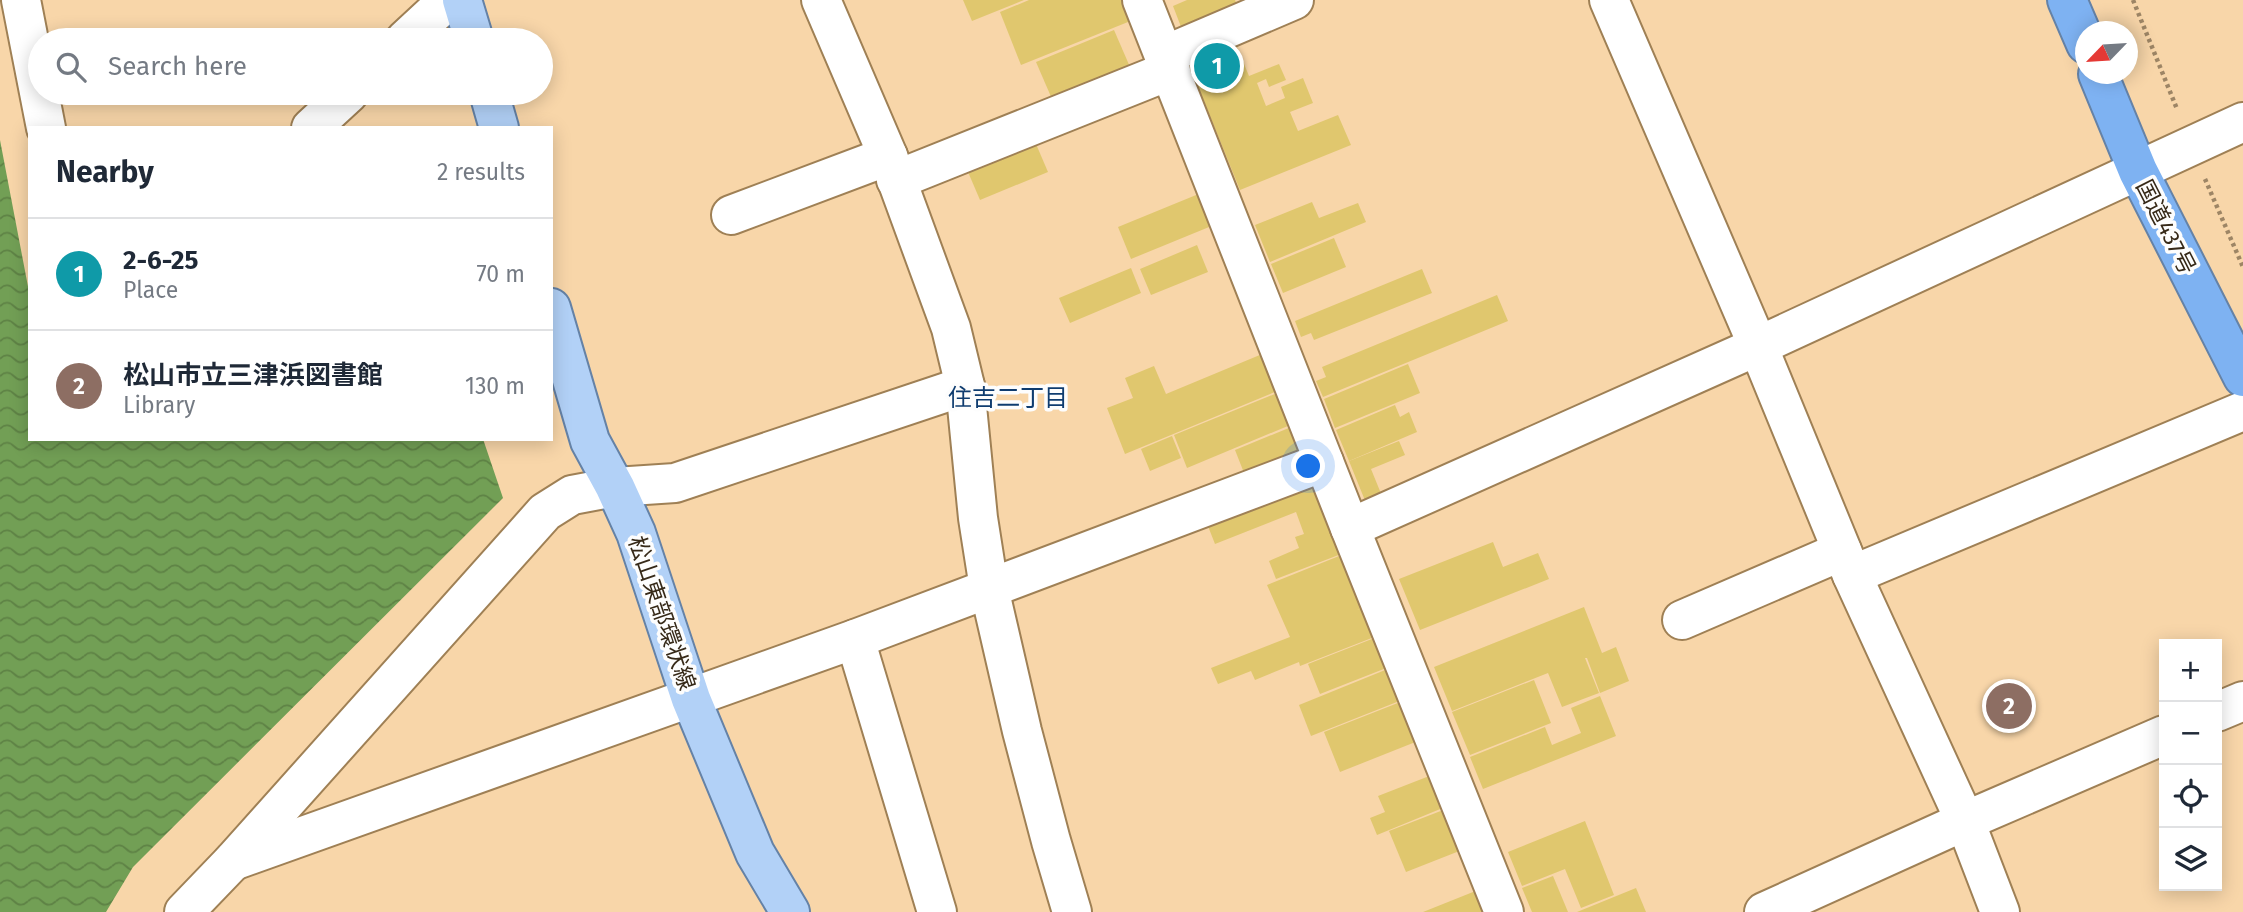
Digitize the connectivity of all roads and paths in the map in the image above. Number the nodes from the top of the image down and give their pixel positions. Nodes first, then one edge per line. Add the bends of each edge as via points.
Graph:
1 (21, 0) edge
2 (448, 0) edge
3 (463, 0) edge
4 (821, 0) edge
5 (1142, 0) edge
6 (1294, 0) edge
7 (1609, 0) edge
8 (2067, 0) edge
9 (2076, 21) edge
10 (418, 28) edge
11 (471, 28) edge
12 (28, 36) edge
13 (1168, 63) junction
14 (2102, 84) edge
15 (42, 105) edge
16 (335, 105) edge
17 (492, 105) edge
18 (2243, 122) edge
19 (46, 126) edge
20 (313, 126) edge
21 (498, 126) edge
22 (892, 168) junction
23 (2138, 171) junction
24 (731, 215) dead end
25 (553, 315) edge
26 (1758, 346) junction
27 (2243, 377) edge
28 (965, 386) junction
29 (2243, 411) edge
30 (1324, 462) junction
31 (615, 487) junction
32 (1350, 528) junction
33 (1847, 563) junction
34 (989, 588) junction
35 (1682, 620) dead end
36 (855, 639) junction
37 (691, 699) junction
38 (2243, 701) edge
39 (2222, 710) edge
40 (2159, 737) edge
41 (1965, 821) junction
42 (233, 861) junction
43 (184, 912) edge
44 (790, 912) edge
45 (937, 912) edge
46 (1072, 912) edge
47 (1504, 912) edge
48 (1764, 912) edge
49 (2000, 912) edge

1 - 12 street
2 - 10 street
3 - 11 main road
4 - 22 street
5 - 13 street
6 - 13 street
7 - 26 street
8 - 9 highway
13 - 22 street
13 - 30 street
14 - 23 highway, 国道437号
15 - 19 street
16 - 20 street
17 - 21 main road
18 - 23 street
22 - 24 street
22 - 28 street via 951,328
23 - 26 street
23 - 27 highway, 国道437号
25 - 31 main road, 松山東部環状線 via 590,442
26 - 32 street
26 - 33 street
28 - 31 street via 675,484
28 - 34 street
29 - 33 street
30 - 32 street
30 - 34 street
31 - 37 main road, 松山東部環状線 via 636,533
31 - 42 street via 572,495 545,512
32 - 47 street
33 - 35 street
33 - 41 street
34 - 36 street
34 - 46 street via 1022,731
36 - 37 street
36 - 45 street
37 - 42 street
37 - 44 main road, 松山東部環状線 via 755,853
38 - 39 street
40 - 41 street
41 - 48 street
41 - 49 street
42 - 43 street

